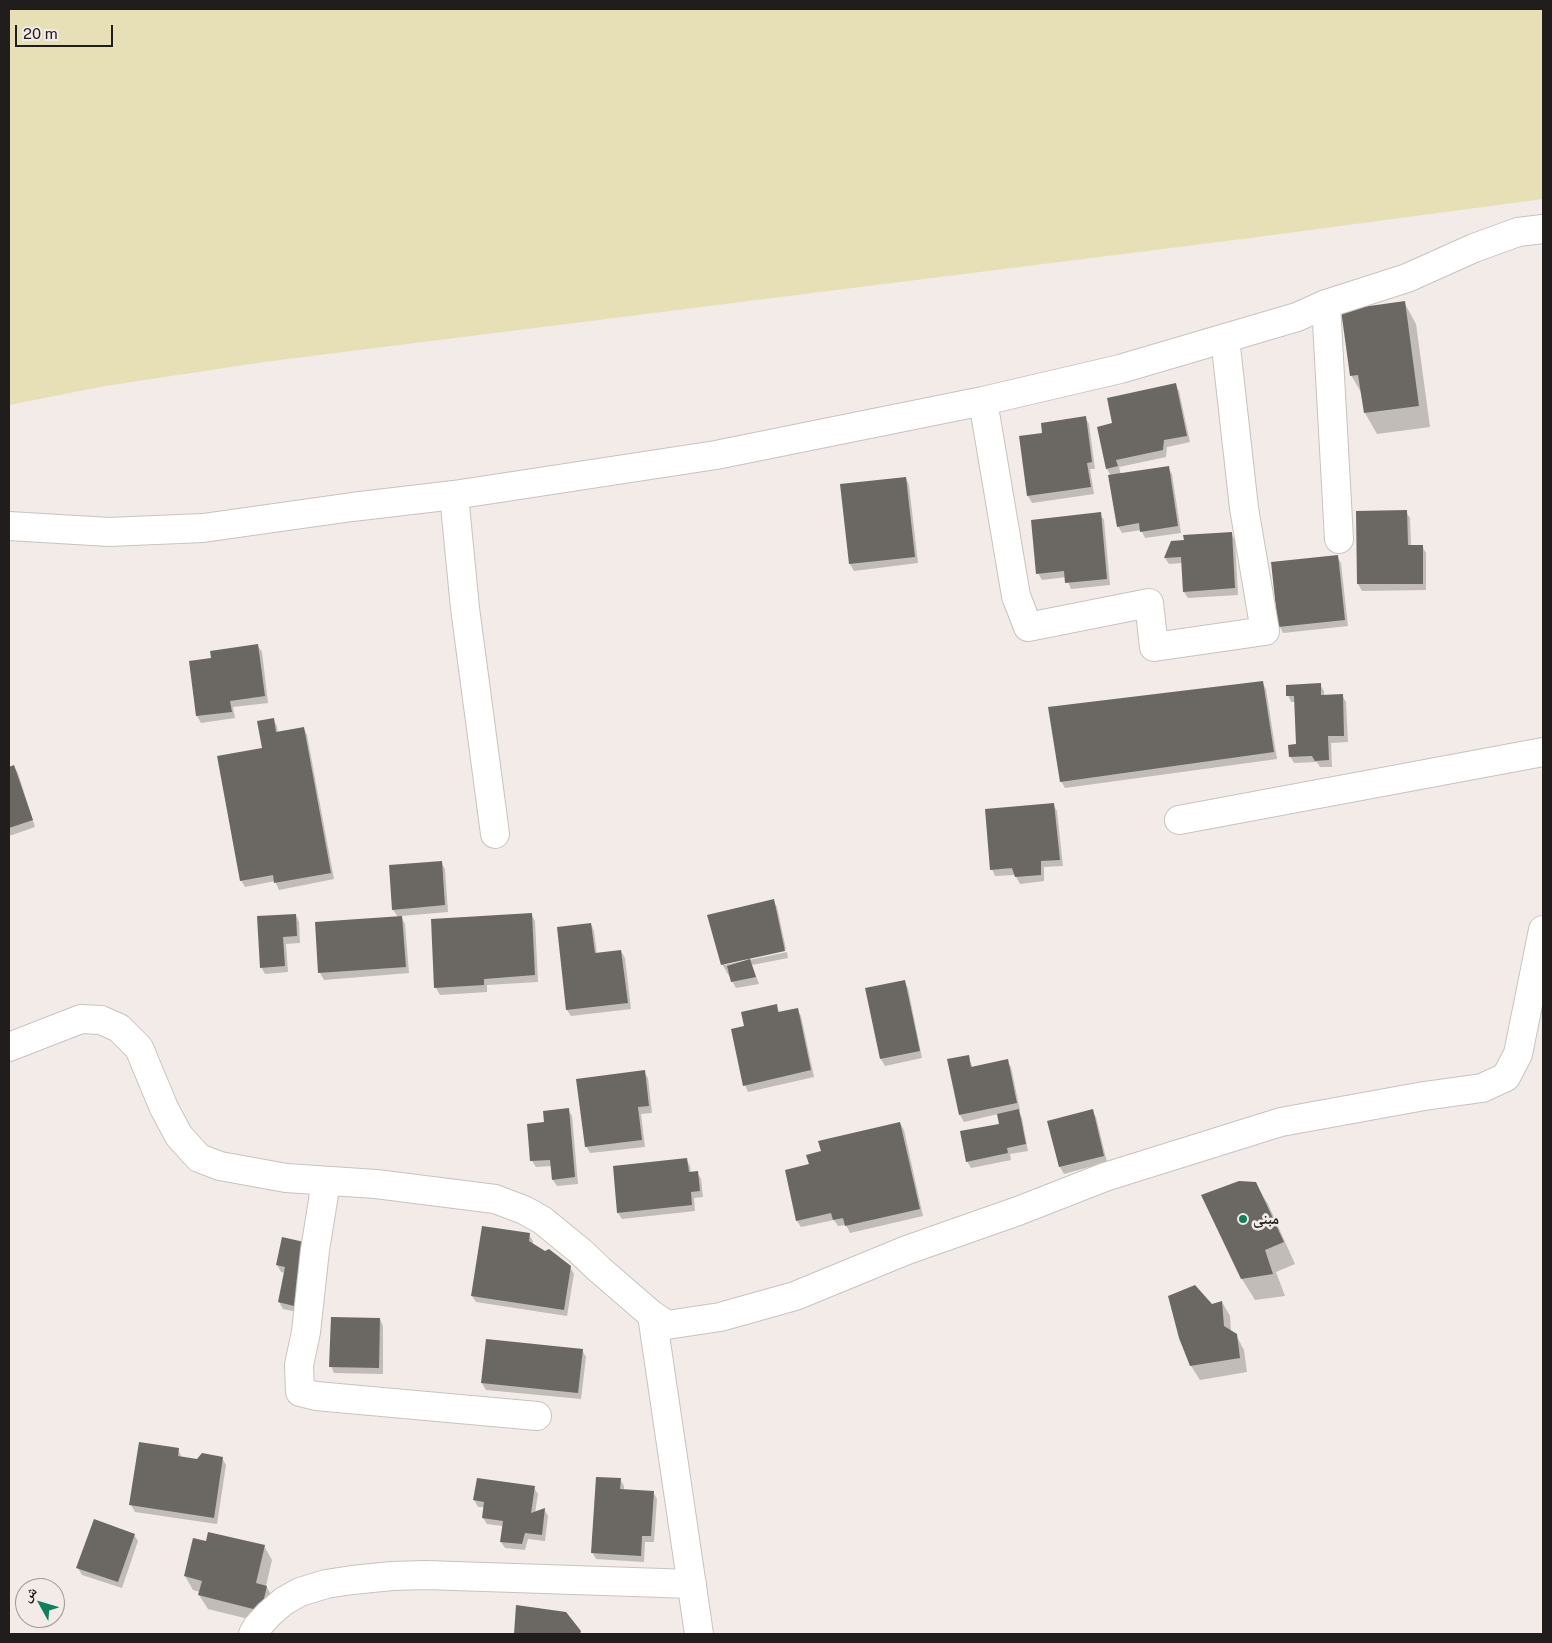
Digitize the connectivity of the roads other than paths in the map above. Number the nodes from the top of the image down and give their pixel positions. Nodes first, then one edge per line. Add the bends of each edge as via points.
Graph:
1 (1543, 229) edge
2 (1326, 304) junction
3 (1225, 338) junction
4 (983, 401) junction
5 (454, 495) junction
6 (9, 526) edge
7 (1339, 539) dead end
8 (1543, 752) edge
9 (1179, 820) dead end
10 (495, 834) dead end
11 (1543, 930) edge
12 (9, 1047) edge
13 (326, 1182) junction
14 (652, 1316) junction
15 (537, 1416) dead end
16 (692, 1584) junction
17 (253, 1634) edge
18 (699, 1634) edge

1 - 2 street via 1518,232 1407,278
2 - 3 street via 1297,317
2 - 7 street
3 - 4 street via 1120,369
3 - 4 street via 1244,508 1265,631 1154,647 1149,603 1028,627 1015,592
4 - 5 street via 716,456
5 - 6 street via 203,528 109,532
5 - 10 street via 465,608
8 - 9 street
11 - 14 street via 1518,1054 1506,1077 1482,1088 1282,1122 1105,1177 907,1250 795,1296 720,1317 667,1325
12 - 13 street via 82,1019 102,1020 119,1028 139,1048 179,1136 199,1158 220,1166
13 - 14 street via 458,1193 495,1199 524,1210 561,1235
13 - 15 street via 299,1365 300,1392
14 - 16 street
16 - 17 street via 425,1575 352,1580 300,1592 269,1614
16 - 18 street

